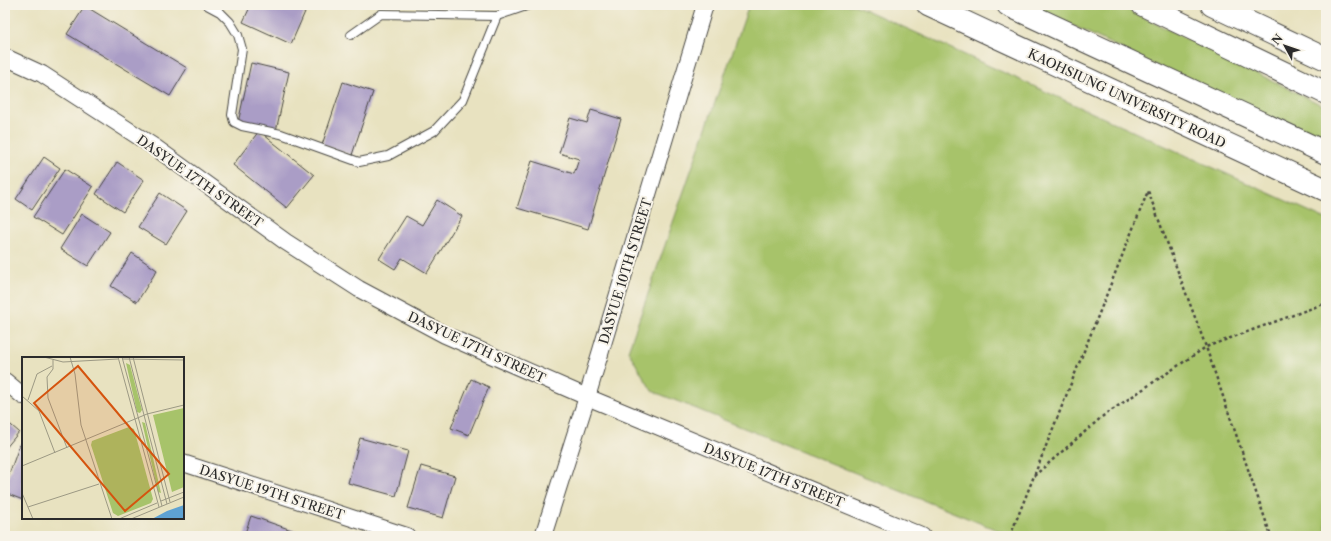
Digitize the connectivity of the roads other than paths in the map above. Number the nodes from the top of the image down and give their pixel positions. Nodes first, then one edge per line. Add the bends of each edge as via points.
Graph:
1 (207, 5) edge
2 (529, 5) edge
3 (705, 5) edge
4 (928, 5) edge
5 (1008, 5) edge
6 (1144, 5) edge
7 (1212, 5) edge
8 (497, 16) junction
9 (351, 35) dead end
10 (5, 57) edge
11 (1326, 59) edge
12 (1326, 93) edge
13 (1326, 153) edge
14 (1326, 190) edge
15 (5, 381) edge
16 (22, 395) edge
17 (587, 397) junction
18 (184, 463) edge
19 (407, 536) edge
20 (543, 536) edge
21 (922, 536) edge

1 - 8 lane via 220,12 230,22 238,35 242,49 232,114 234,122 281,134 359,162 388,156 434,130 463,100
2 - 8 lane
3 - 17 street, DASYUE 10TH STREET
4 - 14 street, KAOHSIUNG UNIVERSITY ROAD
5 - 13 street
6 - 12 street
7 - 11 street
8 - 9 lane via 381,14
10 - 17 street, DASYUE 17TH STREET via 42,74 136,135 286,242 359,289 445,335
15 - 16 street
17 - 20 street, DASYUE 10TH STREET
17 - 21 street, DASYUE 17TH STREET
18 - 19 street, DASYUE 19TH STREET

